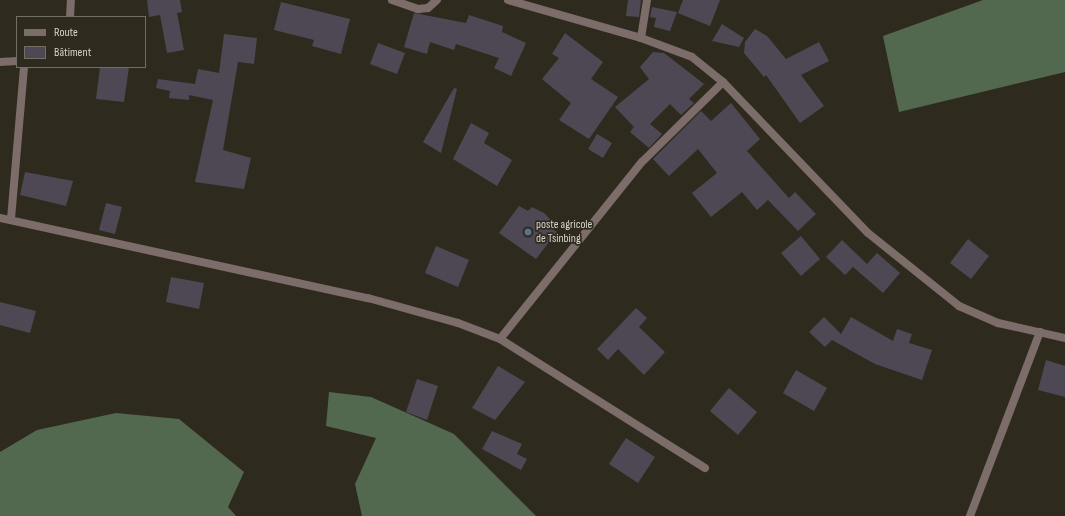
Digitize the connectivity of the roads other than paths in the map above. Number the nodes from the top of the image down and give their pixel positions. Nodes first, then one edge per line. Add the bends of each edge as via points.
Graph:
1 (71, 0) edge
2 (392, 0) edge
3 (437, 0) edge
4 (508, 0) edge
5 (647, 0) edge
6 (70, 16) edge
7 (641, 38) junction
8 (16, 61) edge
9 (0, 62) edge
10 (24, 68) edge
11 (723, 82) junction
12 (0, 218) edge
13 (11, 219) junction
14 (1040, 332) junction
15 (1065, 338) edge
16 (500, 339) junction
17 (705, 468) dead end
18 (970, 516) edge

1 - 6 street
2 - 3 street via 418,9 428,8
4 - 7 street
5 - 7 street
7 - 11 street via 692,57
8 - 9 street
10 - 13 street
11 - 14 street via 852,218 953,301 978,316
11 - 16 street via 614,194
12 - 13 street
13 - 16 street via 368,298 458,323
14 - 15 street
14 - 18 street
16 - 17 street

